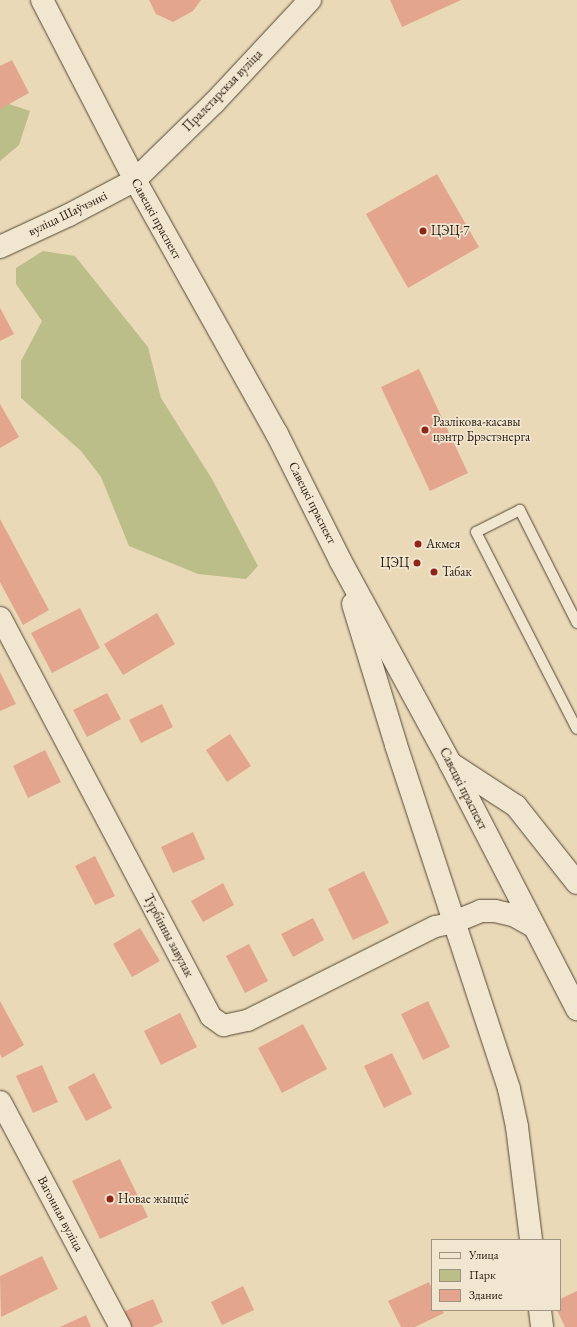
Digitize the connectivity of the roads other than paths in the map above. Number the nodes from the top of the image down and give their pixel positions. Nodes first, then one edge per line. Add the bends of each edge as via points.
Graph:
1 (42, 0) edge
2 (310, 0) edge
3 (135, 180) junction
4 (0, 247) edge
5 (340, 560) junction
6 (0, 617) edge
7 (577, 623) edge
8 (577, 729) edge
9 (450, 763) junction
10 (577, 883) edge
11 (454, 922) junction
12 (533, 926) junction
13 (577, 1009) edge
14 (0, 1101) edge
15 (531, 1239) edge
16 (540, 1311) edge
17 (120, 1327) edge
18 (542, 1327) edge

1 - 3 main road, Савецкі праспект
2 - 3 main road, Пралетарская вуліца via 214,103
3 - 4 main road, вуліца Шаўчэнкі via 69,215
3 - 5 main road, Савецкі праспект via 277,434
5 - 9 main road, Савецкі праспект
5 - 11 main road via 396,745
6 - 11 street, Турбінны завулак via 210,1016 223,1025 247,1020 435,926
7 - 8 lane via 520,510 476,532
9 - 10 main road via 516,806
9 - 12 main road, Савецкі праспект
11 - 12 main road via 476,913 495,911 513,915
11 - 15 main road via 509,1089 517,1127
12 - 13 main road, Савецкі праспект
14 - 17 street, Вагонная вуліца
16 - 18 main road

